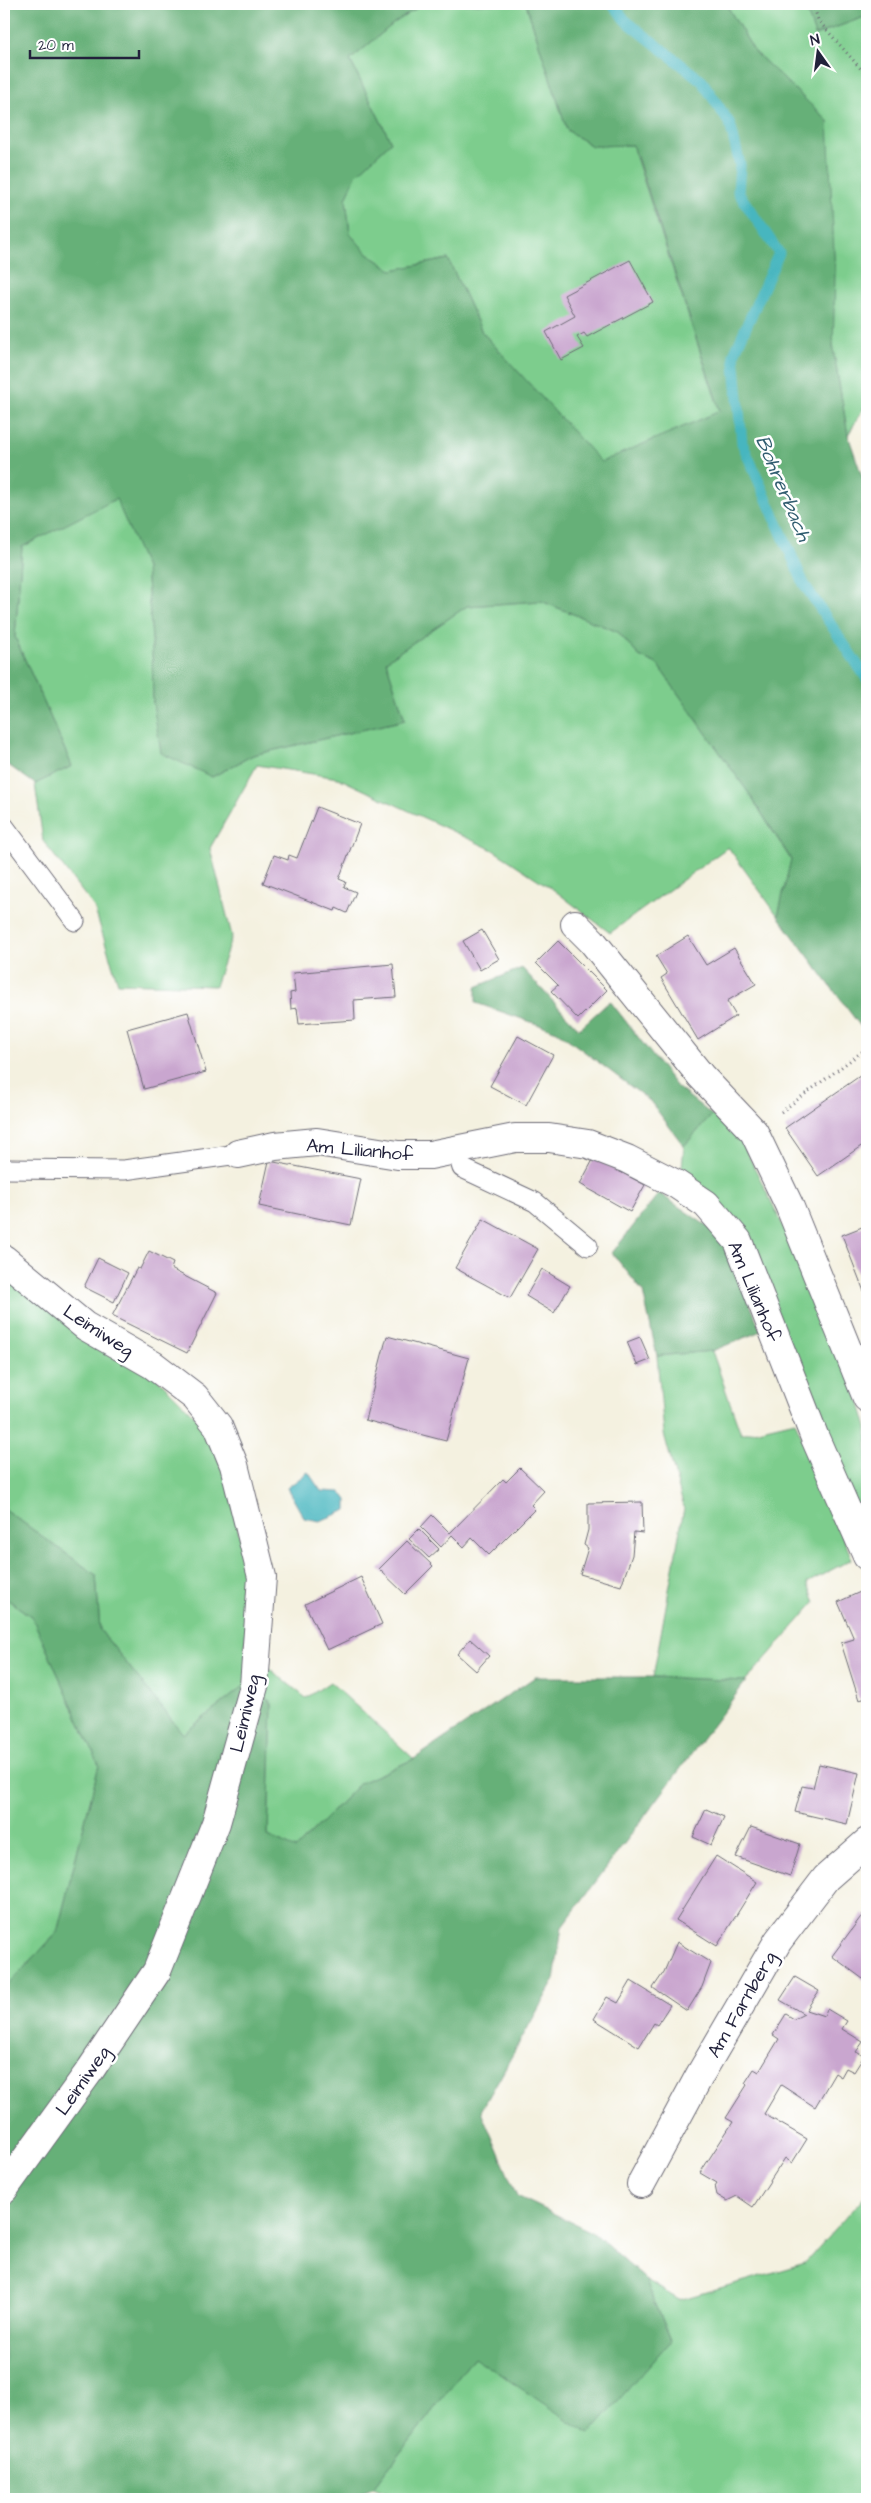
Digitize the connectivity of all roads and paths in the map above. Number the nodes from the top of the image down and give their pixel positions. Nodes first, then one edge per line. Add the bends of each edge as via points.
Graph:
1 (813, 4) edge
2 (867, 76) edge
3 (4, 826) edge
4 (75, 921) dead end
5 (575, 924) dead end
6 (867, 1048) edge
7 (754, 1132) junction
8 (456, 1149) junction
9 (238, 1154) joint
10 (4, 1169) edge
11 (588, 1246) dead end
12 (4, 1259) edge
13 (867, 1398) edge
14 (867, 1556) edge
15 (867, 1842) edge
16 (641, 2184) dead end
17 (4, 2189) edge

1 - 2 path via 818,20
3 - 4 lane
5 - 7 street via 701,1076
6 - 7 path
7 - 13 street via 789,1205
8 - 9 street, Am Lilianhof via 430,1155 398,1155 317,1142 274,1146
8 - 11 lane via 462,1168 535,1202
8 - 14 street, Am Lilianhof via 515,1138 549,1138 588,1144 627,1159 706,1204 738,1241 815,1438
9 - 10 lane via 124,1170
12 - 17 street, Leimiweg via 85,1326 153,1364 195,1397 218,1426 234,1465 262,1577 254,1686 216,1823 157,1971
15 - 16 street, Am Farnberg via 826,1878 778,1941

